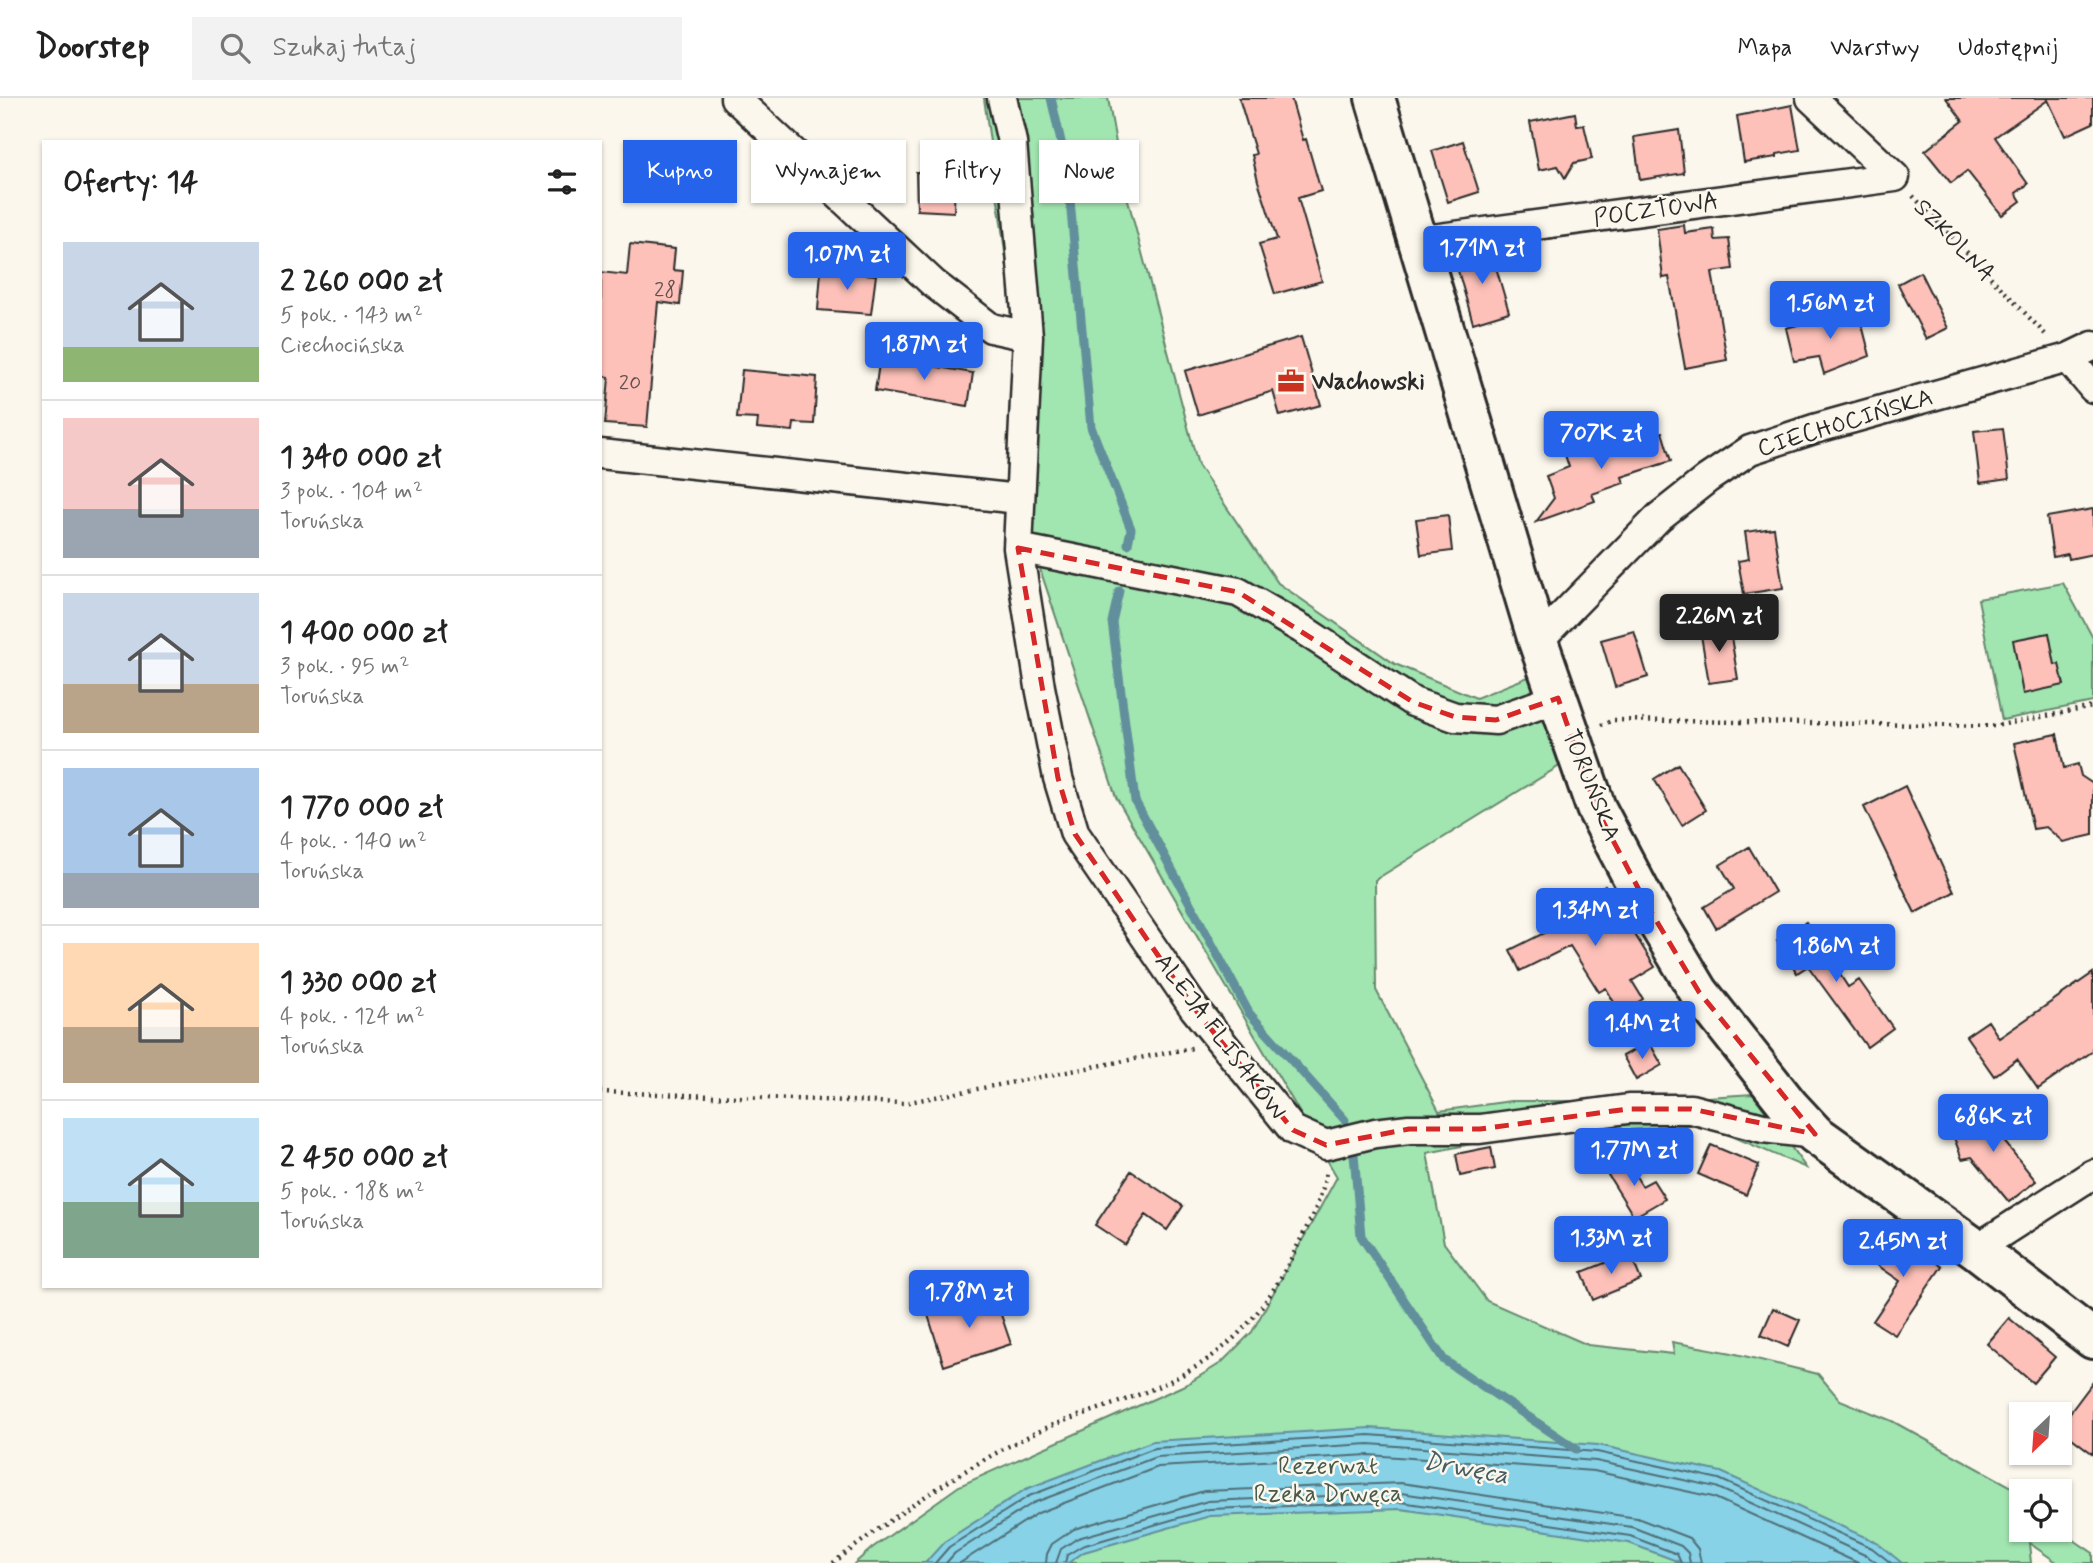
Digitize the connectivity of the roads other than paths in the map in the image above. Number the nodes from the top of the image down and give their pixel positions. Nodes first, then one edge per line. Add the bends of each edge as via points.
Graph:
1 (734, 98) edge
2 (1002, 98) edge
3 (1375, 98) edge
4 (1811, 98) edge
5 (1895, 177) joint
6 (1418, 241) junction
7 (1028, 336) junction
8 (2093, 346) edge
9 (2067, 358) junction
10 (2093, 388) edge
11 (602, 454) edge
12 (1019, 499) junction
13 (1018, 548) junction
14 (1538, 641) junction
15 (1558, 698) junction
16 (1815, 1134) junction
17 (2093, 1174) edge
18 (1976, 1249) junction
19 (2093, 1339) edge

1 - 7 street via 933,283 991,328
2 - 7 street, ALEJA FLISAKÓW via 1012,142
3 - 6 main road, TORUŃSKA
4 - 5 street, SZKOLNA
5 - 6 street, POCZTOWA
6 - 14 main road, TORUŃSKA
7 - 12 street, ALEJA FLISAKÓW
8 - 9 street, CIECHOCIŃSKA
9 - 10 street
9 - 14 street, CIECHOCIŃSKA via 1750,450 1659,517
11 - 12 street
12 - 13 street, ALEJA FLISAKÓW
13 - 15 street via 1238,592 1413,702 1455,717 1496,720
13 - 16 street, ALEJA FLISAKÓW via 1055,765 1075,834 1194,1008 1293,1130 1326,1146 1409,1129 1480,1129 1628,1109 1692,1109 1763,1128
14 - 15 main road, TORUŃSKA
15 - 16 main road, TORUŃSKA via 1596,808 1647,905 1699,992
16 - 18 main road, TORUŃSKA
17 - 18 street
18 - 19 main road, TORUŃSKA

